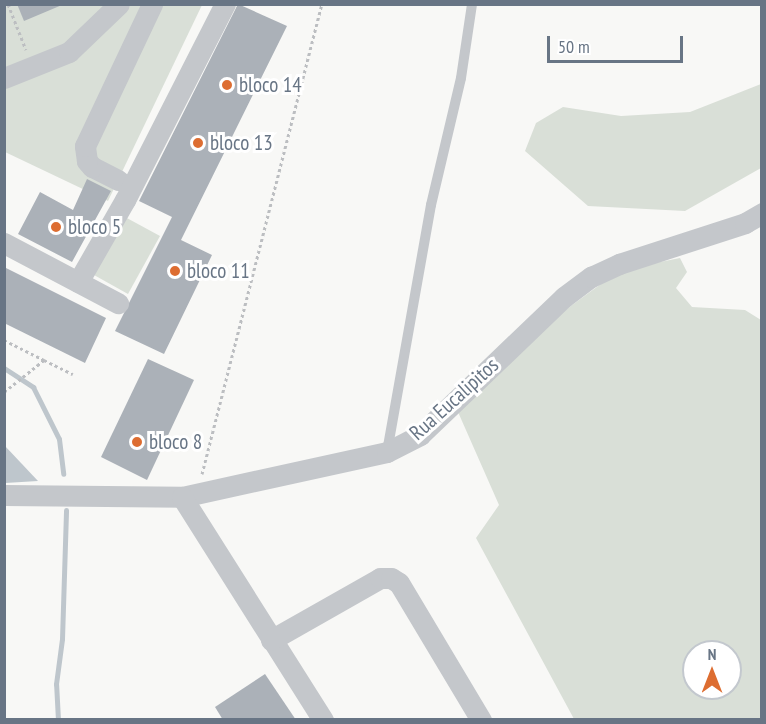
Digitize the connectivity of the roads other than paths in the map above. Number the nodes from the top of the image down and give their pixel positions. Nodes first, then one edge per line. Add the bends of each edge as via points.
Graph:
1 (119, 4) edge
2 (152, 4) edge
3 (225, 4) edge
4 (472, 4) edge
5 (4, 78) edge
6 (118, 180) dead end
7 (762, 213) edge
8 (4, 243) edge
9 (78, 282) junction
10 (118, 303) dead end
11 (387, 452) junction
12 (4, 495) edge
13 (190, 495) junction
14 (271, 640) junction
15 (323, 720) edge
16 (481, 720) edge

1 - 5 street via 69,52
2 - 6 street via 85,146 87,162
3 - 9 street via 125,200
4 - 11 lane
7 - 11 street, Rua Eucalipitos via 746,223 619,264 591,277 564,297 420,435
8 - 9 street
9 - 10 street
11 - 13 street, Rua Eucalipitos
12 - 13 street, Rua Eucalipitos
13 - 14 street
14 - 15 street
14 - 16 street via 380,578 391,578 399,583

